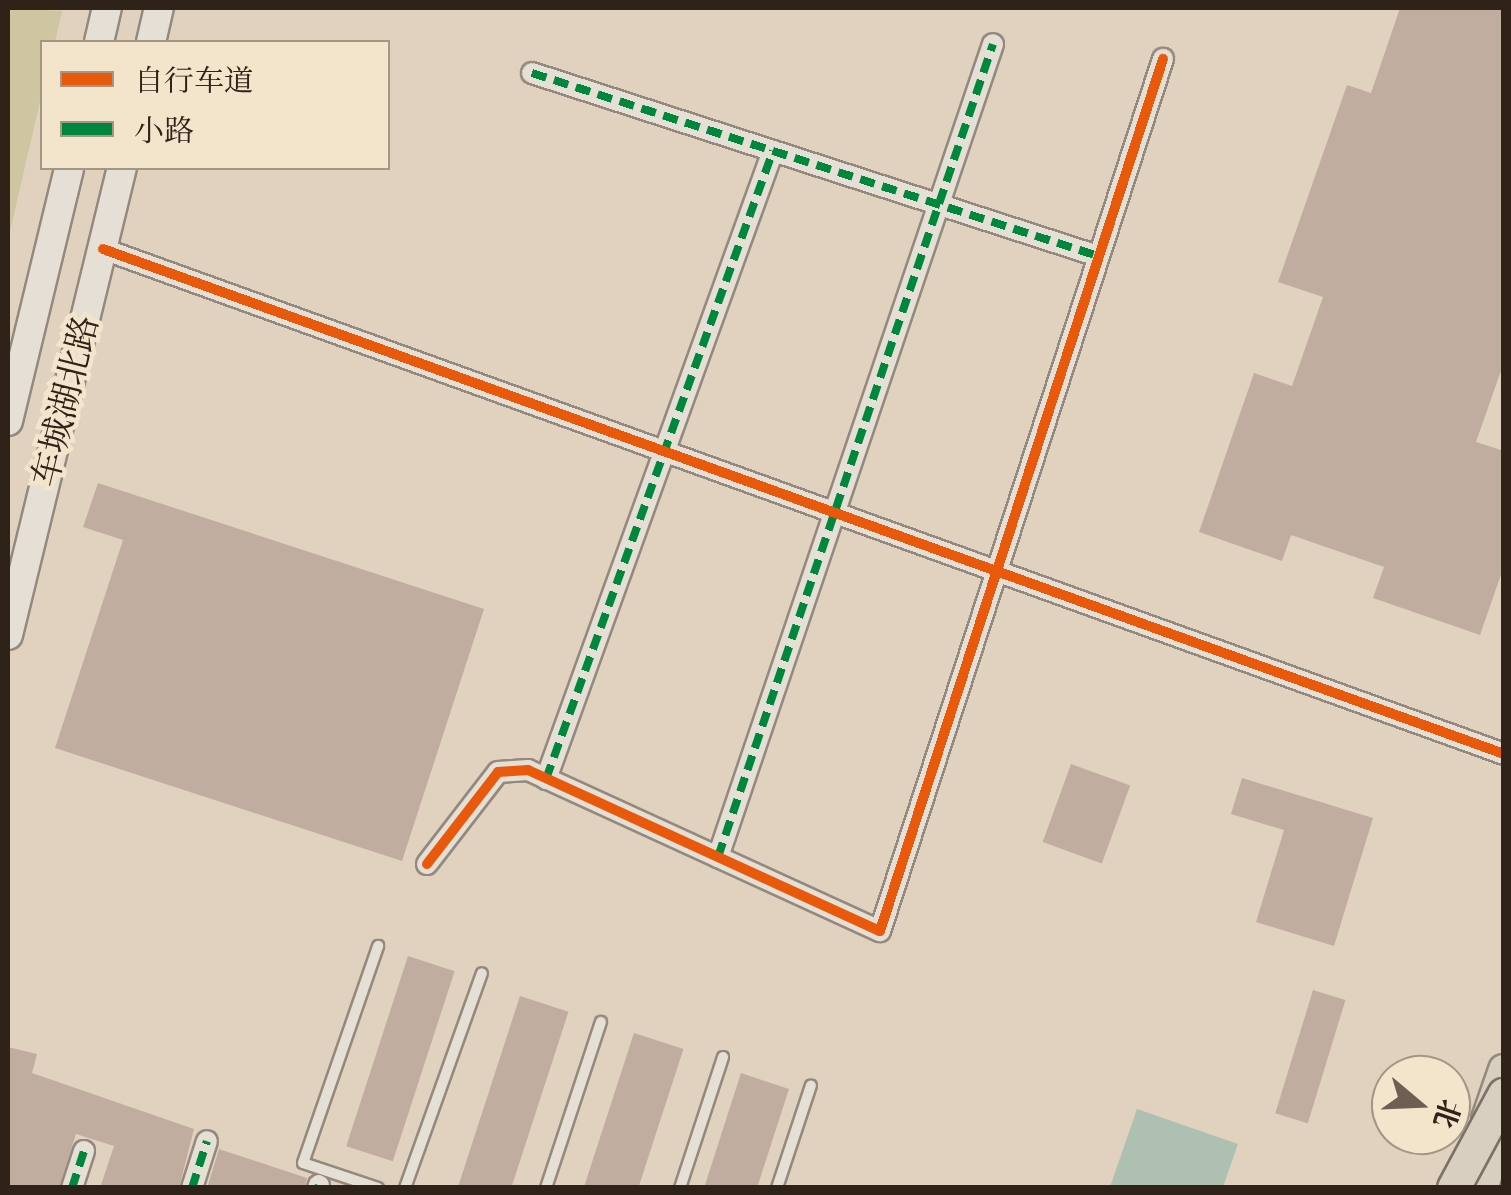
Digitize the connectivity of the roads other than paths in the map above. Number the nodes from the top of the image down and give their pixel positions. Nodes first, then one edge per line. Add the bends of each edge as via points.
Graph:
1 (107, 8) edge
2 (159, 8) edge
3 (99, 40) edge
4 (151, 40) edge
5 (994, 44) dead end
6 (1163, 59) dead end
7 (532, 73) dead end
8 (773, 151) junction
9 (68, 170) edge
10 (122, 170) edge
11 (940, 205) junction
12 (103, 249) junction
13 (1098, 256) junction
14 (8, 421) edge
15 (663, 450) junction
16 (831, 511) junction
17 (994, 570) junction
18 (8, 635) edge
19 (1504, 754) edge
20 (546, 779) junction
21 (718, 857) junction
22 (427, 864) dead end
23 (378, 946) dead end
24 (482, 972) dead end
25 (602, 1022) dead end
26 (723, 1056) dead end
27 (1504, 1070) edge
28 (811, 1085) dead end
29 (1504, 1095) edge
30 (1504, 1120) edge
31 (208, 1140) dead end
32 (84, 1151) dead end
33 (72, 1188) edge
34 (192, 1188) edge
35 (378, 1188) edge
36 (405, 1188) edge
37 (546, 1188) edge
38 (680, 1188) edge
39 (777, 1188) edge
40 (1454, 1188) edge
41 (1464, 1188) edge
42 (1481, 1188) edge

1 - 3 main road
2 - 4 main road
5 - 11 street
6 - 13 street
7 - 8 street
8 - 11 street
8 - 15 street
9 - 14 main road, 车城湖北路
10 - 12 main road, 车城湖北路
11 - 13 street
11 - 16 street
12 - 15 street
12 - 18 main road, 车城湖北路
13 - 17 street
15 - 16 street
15 - 20 street
16 - 17 street
16 - 21 street
17 - 19 street
17 - 21 street via 880,930
20 - 21 street
20 - 22 street via 528,770 498,772
23 - 35 lane via 303,1163
24 - 36 lane
25 - 37 lane
26 - 38 lane
27 - 41 main road
28 - 39 lane
29 - 40 highway, bridge
30 - 42 highway
31 - 34 street
32 - 33 street

